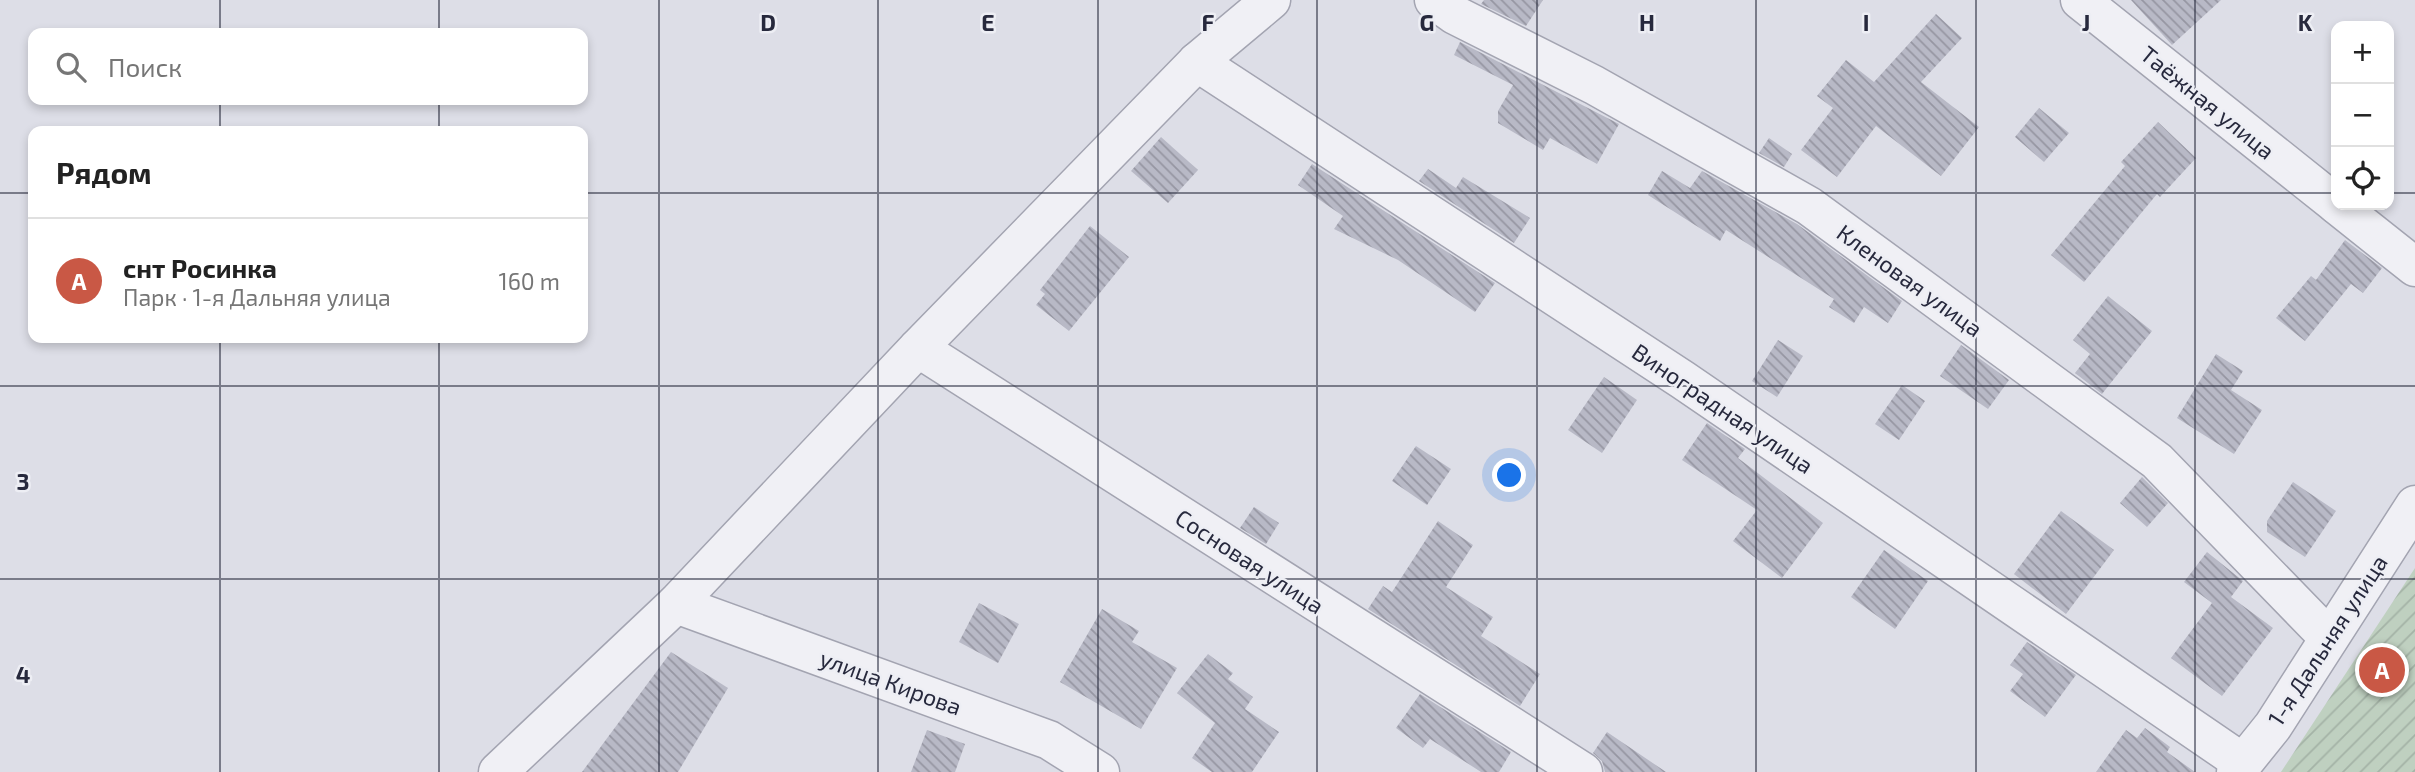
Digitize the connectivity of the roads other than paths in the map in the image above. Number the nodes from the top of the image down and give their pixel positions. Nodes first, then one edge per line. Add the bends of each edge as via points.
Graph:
1 (1271, 0) edge
2 (1434, 0) edge
3 (2080, 0) edge
4 (1197, 62) junction
5 (2331, 199) edge
6 (2344, 210) edge
7 (2415, 267) edge
8 (918, 348) junction
9 (2415, 505) edge
10 (676, 604) junction
11 (2329, 638) junction
12 (2240, 768) edge
13 (498, 772) edge
14 (1100, 772) edge
15 (1583, 772) edge

1 - 4 street
2 - 11 street, Кленовая улица via 1809,206 2157,461
3 - 5 street, Таёжная улица
4 - 8 street
4 - 12 street, Виноградная улица via 1683,380
6 - 7 street, Таёжная улица
8 - 10 street
8 - 15 street, Сосновая улица
9 - 11 street, 1-я Дальняя улица
10 - 13 street
10 - 14 street, улица Кирова via 1049,740
11 - 12 street, 1-я Дальняя улица via 2273,726

